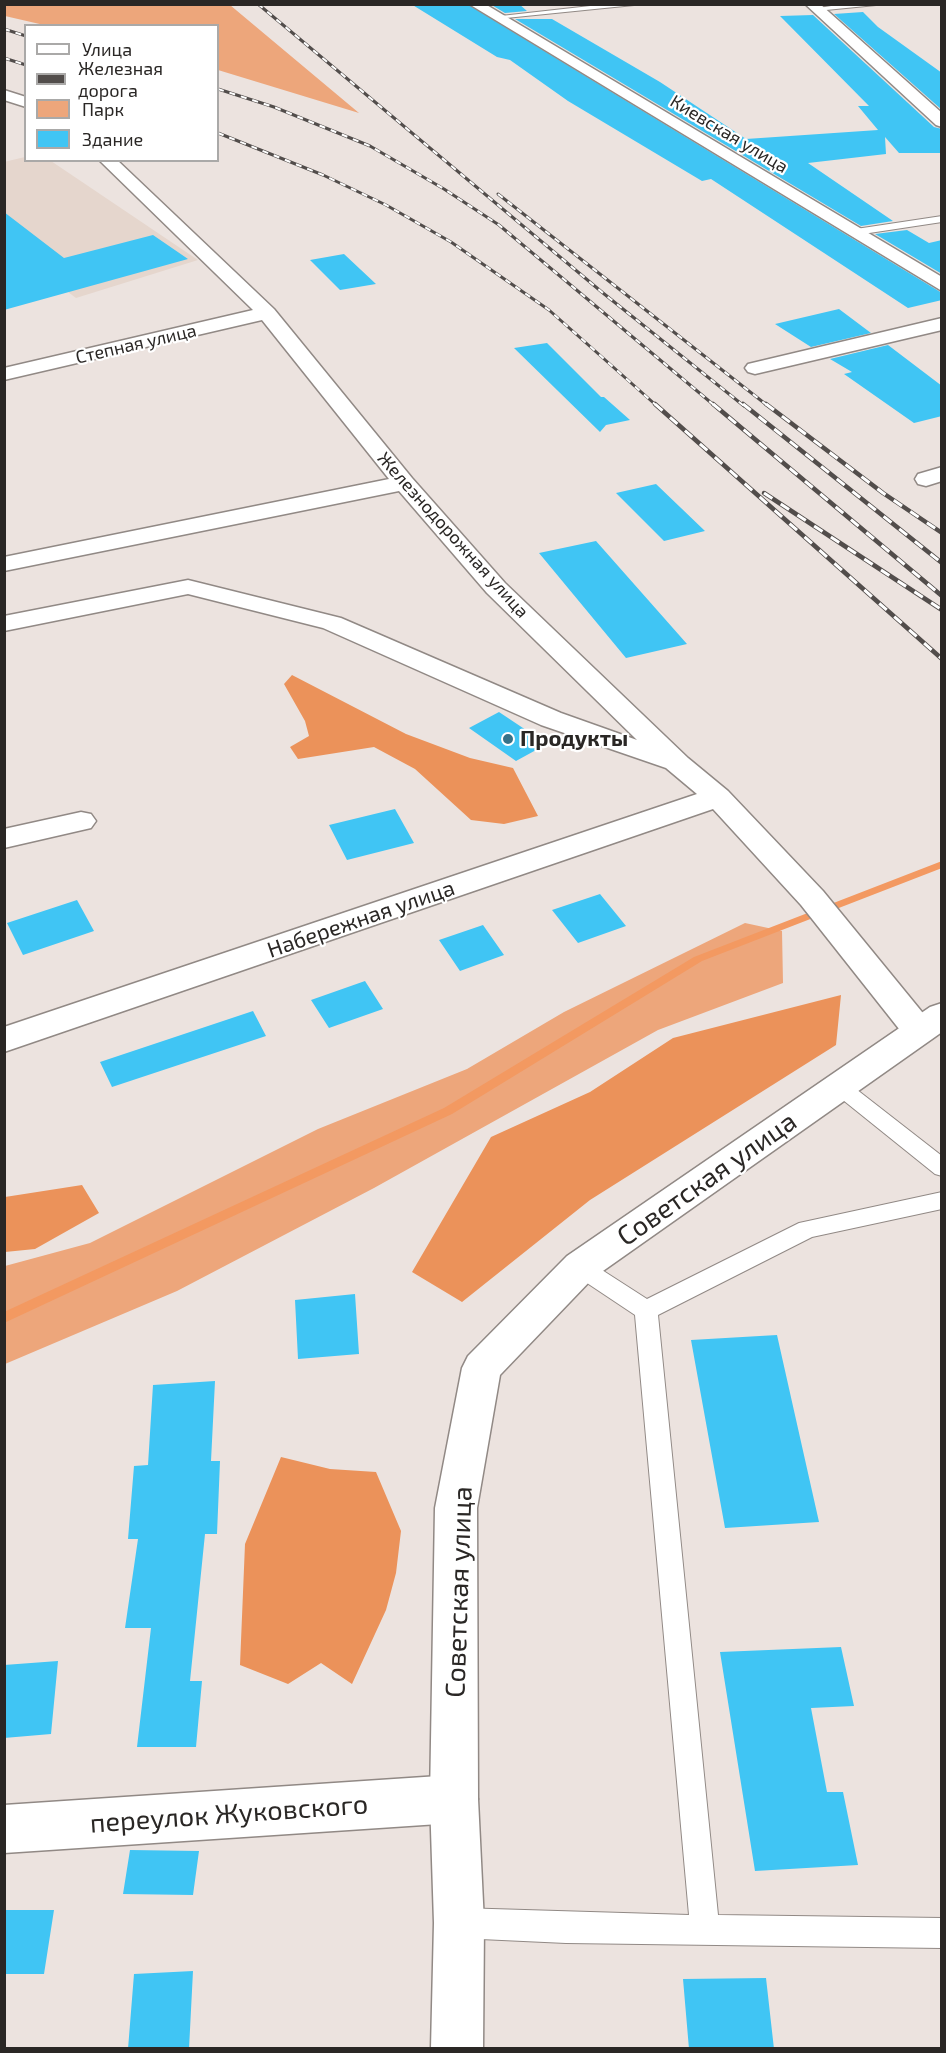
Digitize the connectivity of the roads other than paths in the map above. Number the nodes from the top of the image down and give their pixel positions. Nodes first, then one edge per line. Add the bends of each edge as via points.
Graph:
1 (476, 4) edge
2 (640, 4) edge
3 (882, 4) edge
4 (813, 7) edge
5 (496, 17) junction
6 (4, 94) edge
7 (24, 102) edge
8 (942, 122) edge
9 (109, 162) edge
10 (942, 219) edge
11 (856, 232) junction
12 (942, 285) edge
13 (267, 313) junction
14 (942, 324) edge
15 (755, 368) dead end
16 (4, 374) edge
17 (404, 483) junction
18 (4, 564) edge
19 (4, 624) edge
20 (678, 764) junction
21 (718, 797) junction
22 (81, 821) dead end
23 (4, 839) edge
24 (930, 1023) edge
25 (4, 1040) edge
26 (840, 1087) junction
27 (942, 1168) edge
28 (942, 1200) edge
29 (580, 1267) junction
30 (646, 1310) junction
31 (454, 1799) junction
32 (4, 1829) edge
33 (459, 1923) junction
34 (705, 1929) junction
35 (942, 1933) edge
36 (457, 2049) edge

1 - 5 street, Киевская улица
2 - 5 lane
3 - 4 lane
4 - 8 street
5 - 11 street, Киевская улица
6 - 7 street
9 - 13 street, Железнодорожная улица
10 - 11 lane
11 - 12 street, Киевская улица
13 - 16 street, Степная улица
13 - 17 street, Железнодорожная улица
14 - 15 street
17 - 18 street
17 - 20 street, Железнодорожная улица via 496,588
19 - 20 street via 188,587 332,624 551,719
20 - 21 street, Железнодорожная улица
21 - 24 street, Железнодорожная улица
21 - 25 street, Набережная улица
22 - 23 street
24 - 26 street, Советская улица
26 - 27 lane
26 - 29 street, Советская улица
28 - 30 lane via 807,1228
29 - 30 lane
29 - 31 street, Советская улица via 482,1368 456,1508
30 - 34 lane
31 - 32 street, переулок Жуковского
31 - 33 street, Советская улица
33 - 34 lane
33 - 36 street, Советская улица
34 - 35 lane

